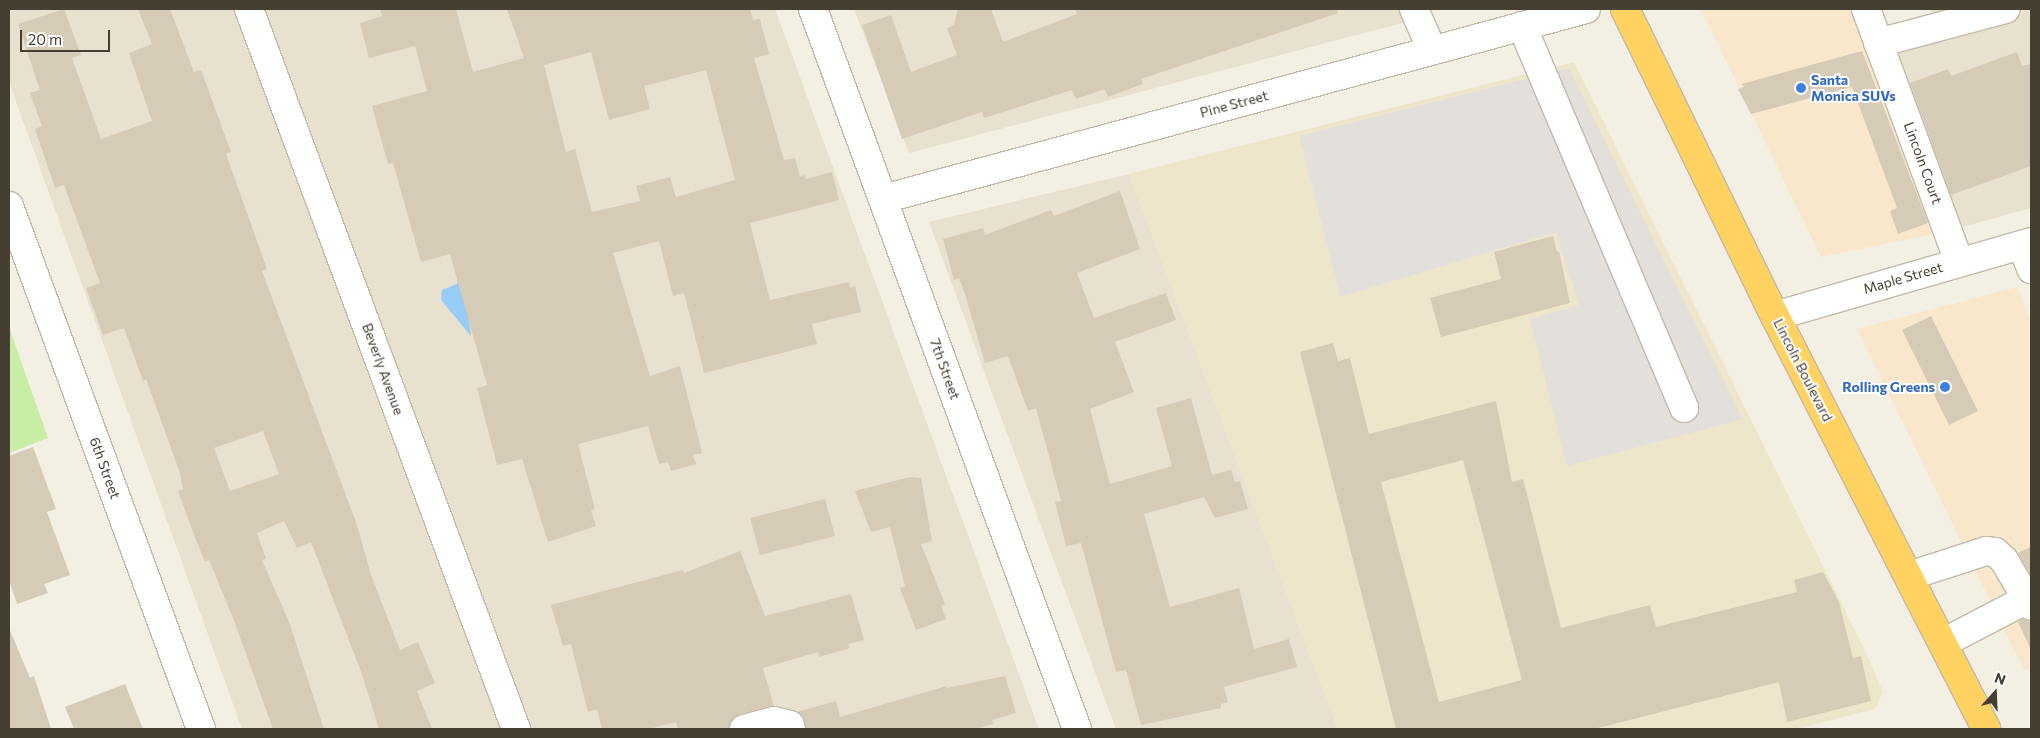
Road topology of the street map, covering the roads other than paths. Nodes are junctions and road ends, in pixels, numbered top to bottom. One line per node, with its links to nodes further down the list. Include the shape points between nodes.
1 (249, 9): 21 (street, Beverly Avenue)
2 (813, 9): 11 (street, 7th Street)
3 (1414, 9): 10 (street)
4 (1586, 9): 8 (street, Pine Street)
5 (1625, 9): 15 (highway, Lincoln Boulevard)
6 (1866, 9): 9 (street, Lincoln Court)
7 (2006, 9): 9 (street)
8 (1522, 26): 10 (street, Pine Street); 16 (street)
9 (1878, 43): 14 (street, Lincoln Court)
10 (1432, 50): 11 (street, Pine Street)
11 (883, 199): 24 (street, 7th Street)
12 (9, 206): 20 (street, 6th Street)
13 (2028, 252): 14 (street, Maple Street)
14 (1959, 262): 15 (street, Maple Street)
15 (1775, 316): 17 (highway, Lincoln Boulevard)
16 (1684, 408)
17 (1909, 576): 18 (street, via 1986,551 1995,552 2004,560); 19 (highway, Lincoln Boulevard)
18 (2029, 602): 19 (street)
19 (1943, 643): 25 (highway, Lincoln Boulevard)
20 (201, 729)
21 (516, 729)
22 (744, 729): 23 (street, via 774,721 790,725)
23 (791, 729)
24 (1077, 729)
25 (1986, 729)

